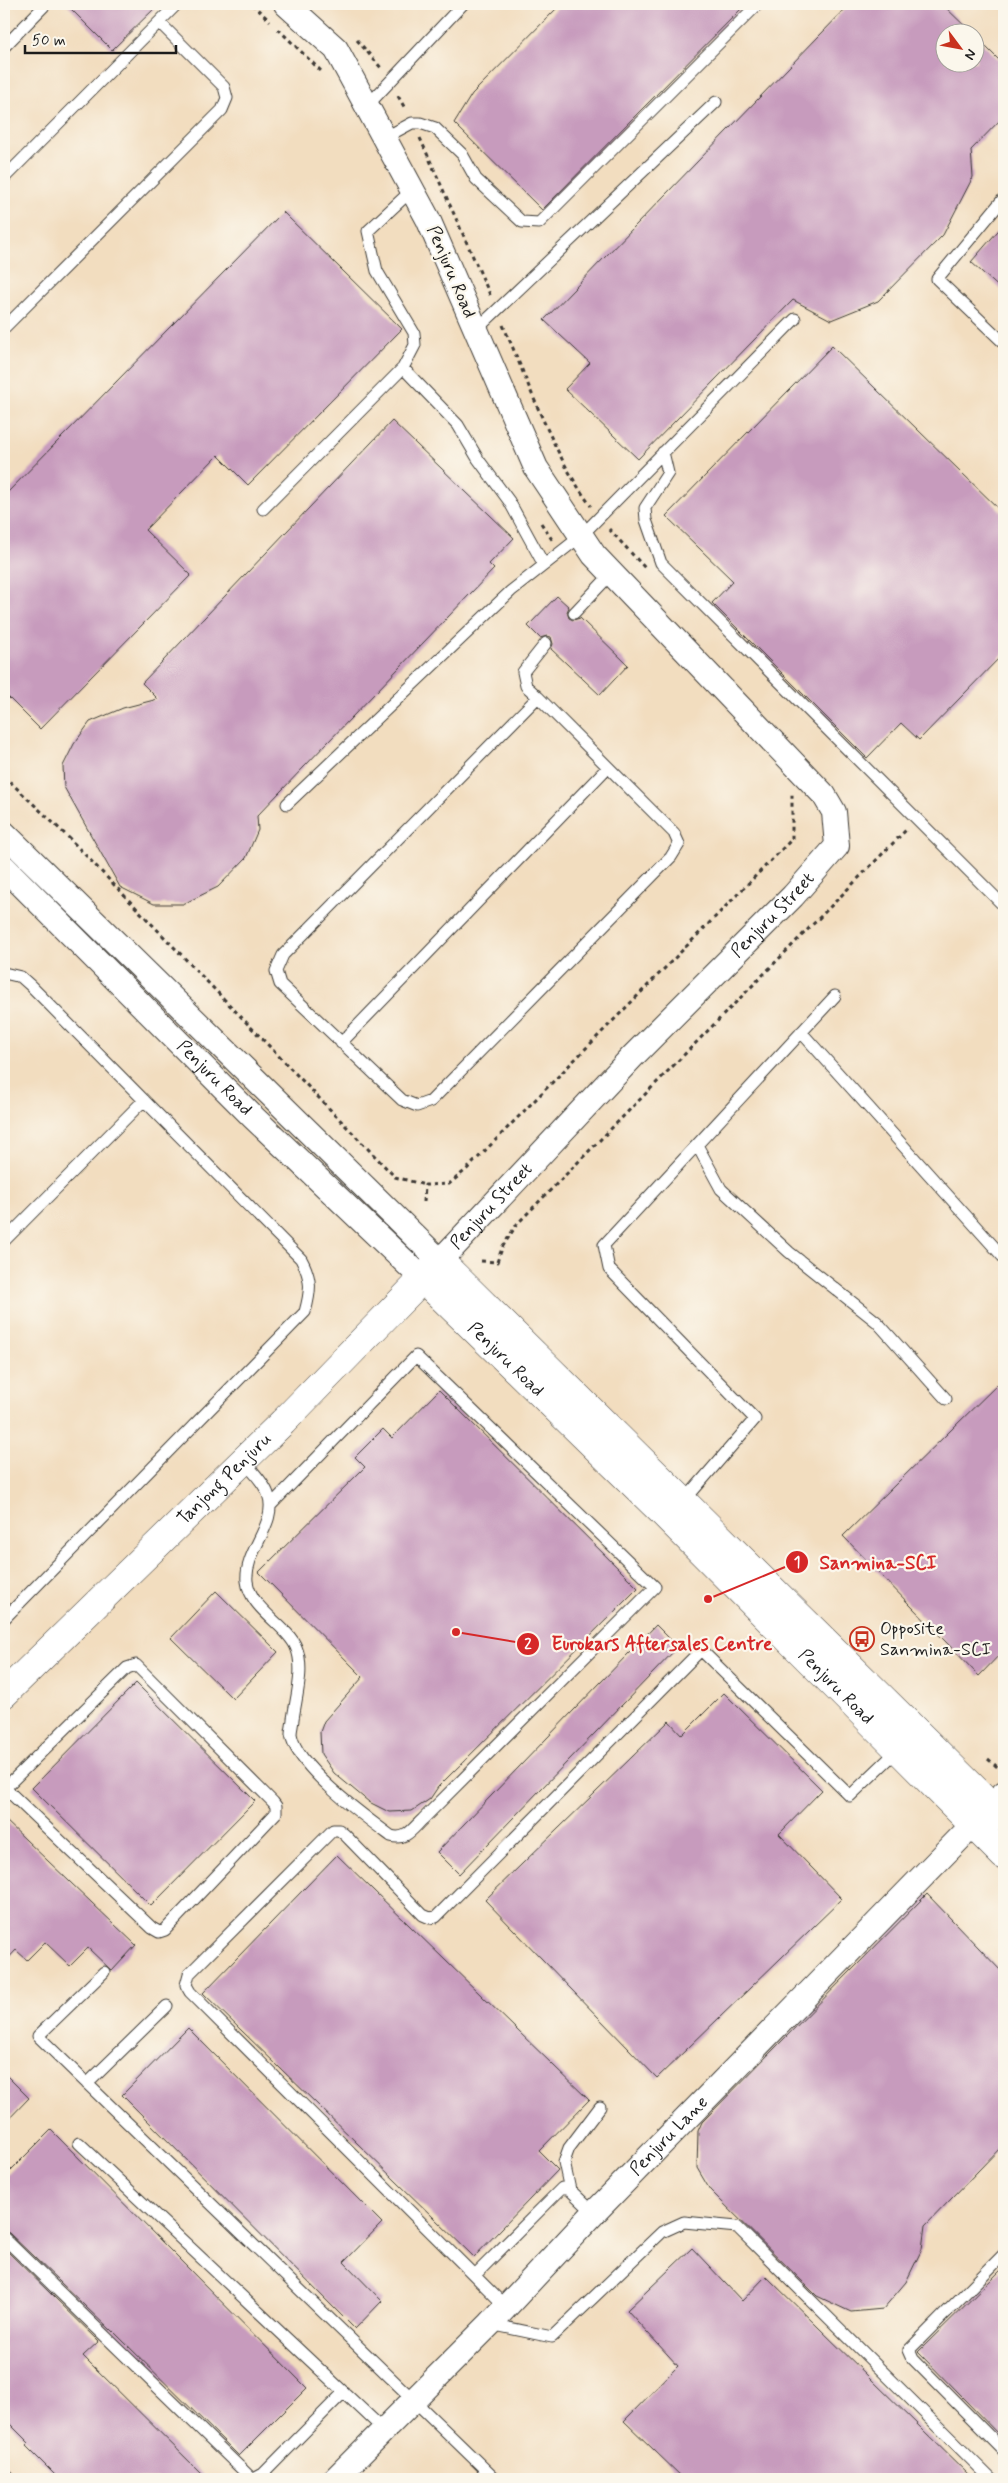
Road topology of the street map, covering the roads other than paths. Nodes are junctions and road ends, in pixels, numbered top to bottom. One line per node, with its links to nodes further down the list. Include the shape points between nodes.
1 (46, 4): 7 (lane)
2 (177, 4): 6 (lane)
3 (286, 4): 9 (street, Penjuru Road, via 336,49)
4 (463, 4): 9 (lane)
5 (758, 4): 10 (lane, via 539,223 522,222 476,179 462,154 435,128 412,123)
6 (160, 22): 11 (lane); 15 (lane, via 224,87 228,98 222,110)
7 (4, 46)
8 (716, 102): 16 (lane)
9 (367, 106): 10 (street, Penjuru Road)
10 (384, 138): 12 (street, Penjuru Road)
11 (4, 178)
12 (412, 190): 16 (street, Penjuru Road); 18 (lane, via 368,231 377,271 414,333 415,345)
13 (1004, 198): 17 (lane, via 937,279)
14 (795, 319): 19 (lane)
15 (4, 328)
16 (476, 330): 21 (street, Penjuru Road, via 536,468)
17 (1004, 343)
18 (403, 368): 20 (lane); 22 (lane, via 458,425 508,501)
19 (663, 452): 21 (lane, via 599,518); 31 (lane, via 668,473 645,508 661,563)
20 (263, 509)
21 (588, 545): 22 (lane); 23 (street, Penjuru Street)
22 (544, 565): 28 (lane, via 511,591)
23 (612, 572): 24 (lane); 40 (street, Penjuru Street, via 824,795 834,812 837,846 794,896 633,1056)
24 (574, 613)
25 (546, 643): 26 (lane, via 523,672 526,686)
26 (538, 697): 27 (lane); 35 (lane, via 284,955 276,971 280,984)
27 (608, 767): 35 (lane); 35 (lane, via 674,832 678,844 671,857 431,1101 417,1106 402,1100)
28 (287, 804)
29 (4, 834): 40 (street, Penjuru Road)
30 (4, 867): 40 (street, Penjuru Road, via 253,1117)
31 (1004, 906)
32 (4, 973): 36 (lane, via 21,977)
33 (835, 996): 34 (lane)
34 (801, 1032): 37 (lane); 39 (lane)
35 (341, 1042)
36 (144, 1100): 38 (lane); 45 (lane, via 301,1259 310,1274 310,1296 305,1312)
37 (697, 1144): 41 (lane, via 721,1189 789,1252 877,1322); 43 (lane, via 604,1245 609,1269 755,1418)
38 (4, 1241)
39 (1004, 1258)
40 (432, 1270): 42 (main road, Tanjong Penjuru); 43 (main road, Penjuru Road); 47 (main road, Penjuru Road, via 662,1512)
41 (946, 1399)
42 (243, 1460): 44 (lane, via 268,1493); 46 (main road, Tanjong Penjuru)
43 (684, 1501): 49 (main road, Penjuru Road)
44 (271, 1506): 44 (lane, via 250,1561 247,1579 258,1603 296,1646 300,1661 291,1734 307,1762 323,1781 341,1798 398,1838 404,1837 423,1819 654,1587 416,1356)
45 (4, 1618)
46 (4, 1694)
47 (897, 1751): 49 (main road, Penjuru Road); 60 (lane, via 850,1796 701,1650 436,1917 424,1915 345,1835 334,1830 189,1974 186,1985 190,1992)
48 (4, 1787): 48 (lane, via 158,1932 165,1930 276,1813 273,1802 136,1665 127,1668)
49 (994, 1810): 50 (main road, Penjuru Road); 57 (street, Penjuru Lane)
50 (1004, 1856)
51 (104, 1972): 53 (lane, via 38,2036)
52 (167, 2006): 53 (lane)
53 (87, 2084): 64 (lane)
54 (600, 2108): 56 (lane, via 570,2148 564,2162)
55 (79, 2142): 63 (lane)
56 (570, 2190): 57 (lane); 60 (lane, via 562,2188 558,2191)
57 (594, 2213): 61 (street, Penjuru Lane)
58 (4, 2238): 63 (lane, via 251,2478 263,2474)
59 (1004, 2254): 66 (lane, via 909,2350 913,2359)
60 (475, 2275): 61 (lane)
61 (505, 2306): 62 (street, Penjuru Lane)
62 (490, 2324): 64 (street, Penjuru Lane); 71 (lane, via 552,2337 662,2232 684,2222 737,2227)
63 (344, 2392): 65 (lane)
64 (413, 2400): 65 (street, Penjuru Lane); 70 (lane)
65 (384, 2430): 69 (street, Penjuru Lane)
66 (1004, 2451)
67 (4, 2473): 68 (lane)
68 (10, 2479)
69 (335, 2479)
70 (495, 2479)
71 (991, 2479)

